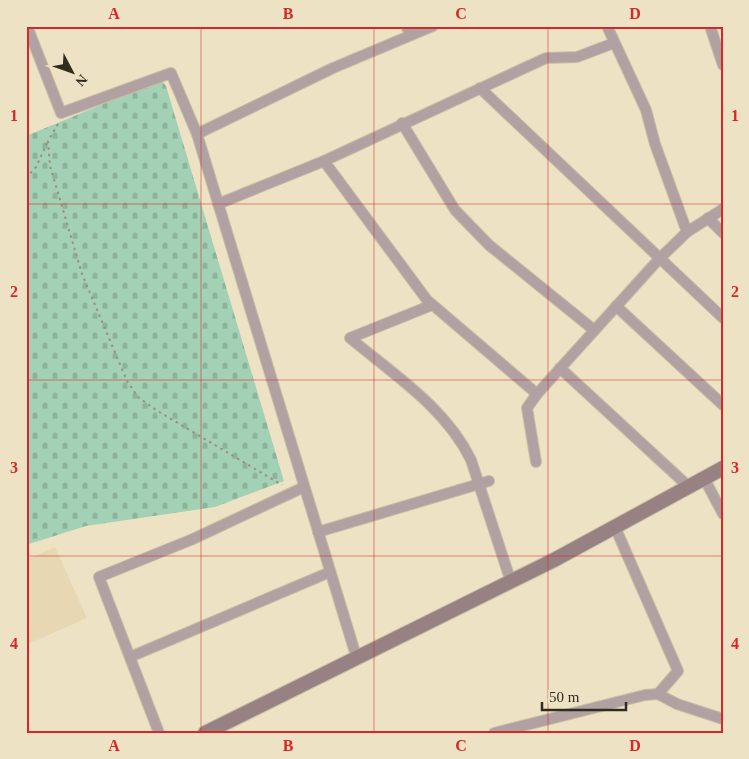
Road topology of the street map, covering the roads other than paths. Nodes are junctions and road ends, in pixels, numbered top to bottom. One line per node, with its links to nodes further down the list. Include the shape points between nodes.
1 (27, 26): 10 (street, via 61,113 171,73)
2 (433, 26): 5 (street)
3 (607, 26): 6 (street)
4 (710, 26): 7 (street)
5 (408, 31): 10 (street)
6 (614, 43): 8 (street, via 577,57 546,58); 15 (street, via 646,110)
7 (723, 65)
8 (480, 88): 9 (street); 17 (street)
9 (402, 123): 11 (street); 21 (street, via 455,210 489,245)
10 (197, 134): 12 (street)
11 (324, 161): 12 (street); 18 (street)
12 (218, 204): 30 (street)
13 (723, 209): 14 (street)
14 (708, 218): 15 (street); 16 (street)
15 (687, 232): 17 (street)
16 (723, 233)
17 (659, 259): 19 (street); 20 (street)
18 (432, 305): 23 (street); 29 (street, via 350,338 431,405 462,442)
19 (616, 306): 21 (street); 24 (street)
20 (723, 318)
21 (594, 330): 22 (street)
22 (560, 368): 23 (street); 31 (street)
23 (537, 394): 25 (street, via 527,408)
24 (723, 404)
25 (536, 462)
26 (723, 468): 27 (street)
27 (704, 478): 31 (street); 32 (street)
28 (490, 481): 29 (street)
29 (478, 485): 34 (street); 36 (street)
30 (304, 486): 34 (street); 37 (street, via 193,539 99,577)
31 (689, 487): 33 (street)
32 (723, 514)
33 (615, 527): 36 (street); 39 (street, via 678,671)
34 (318, 532): 35 (street)
35 (330, 572): 37 (street); 38 (street)
36 (511, 582): 38 (street)
37 (130, 657): 42 (street)
38 (357, 659): 41 (street)
39 (658, 694): 40 (street); 44 (street, via 645,694)
40 (723, 720)
41 (224, 729): 43 (street)
42 (159, 733)
43 (205, 733)
44 (494, 733)

